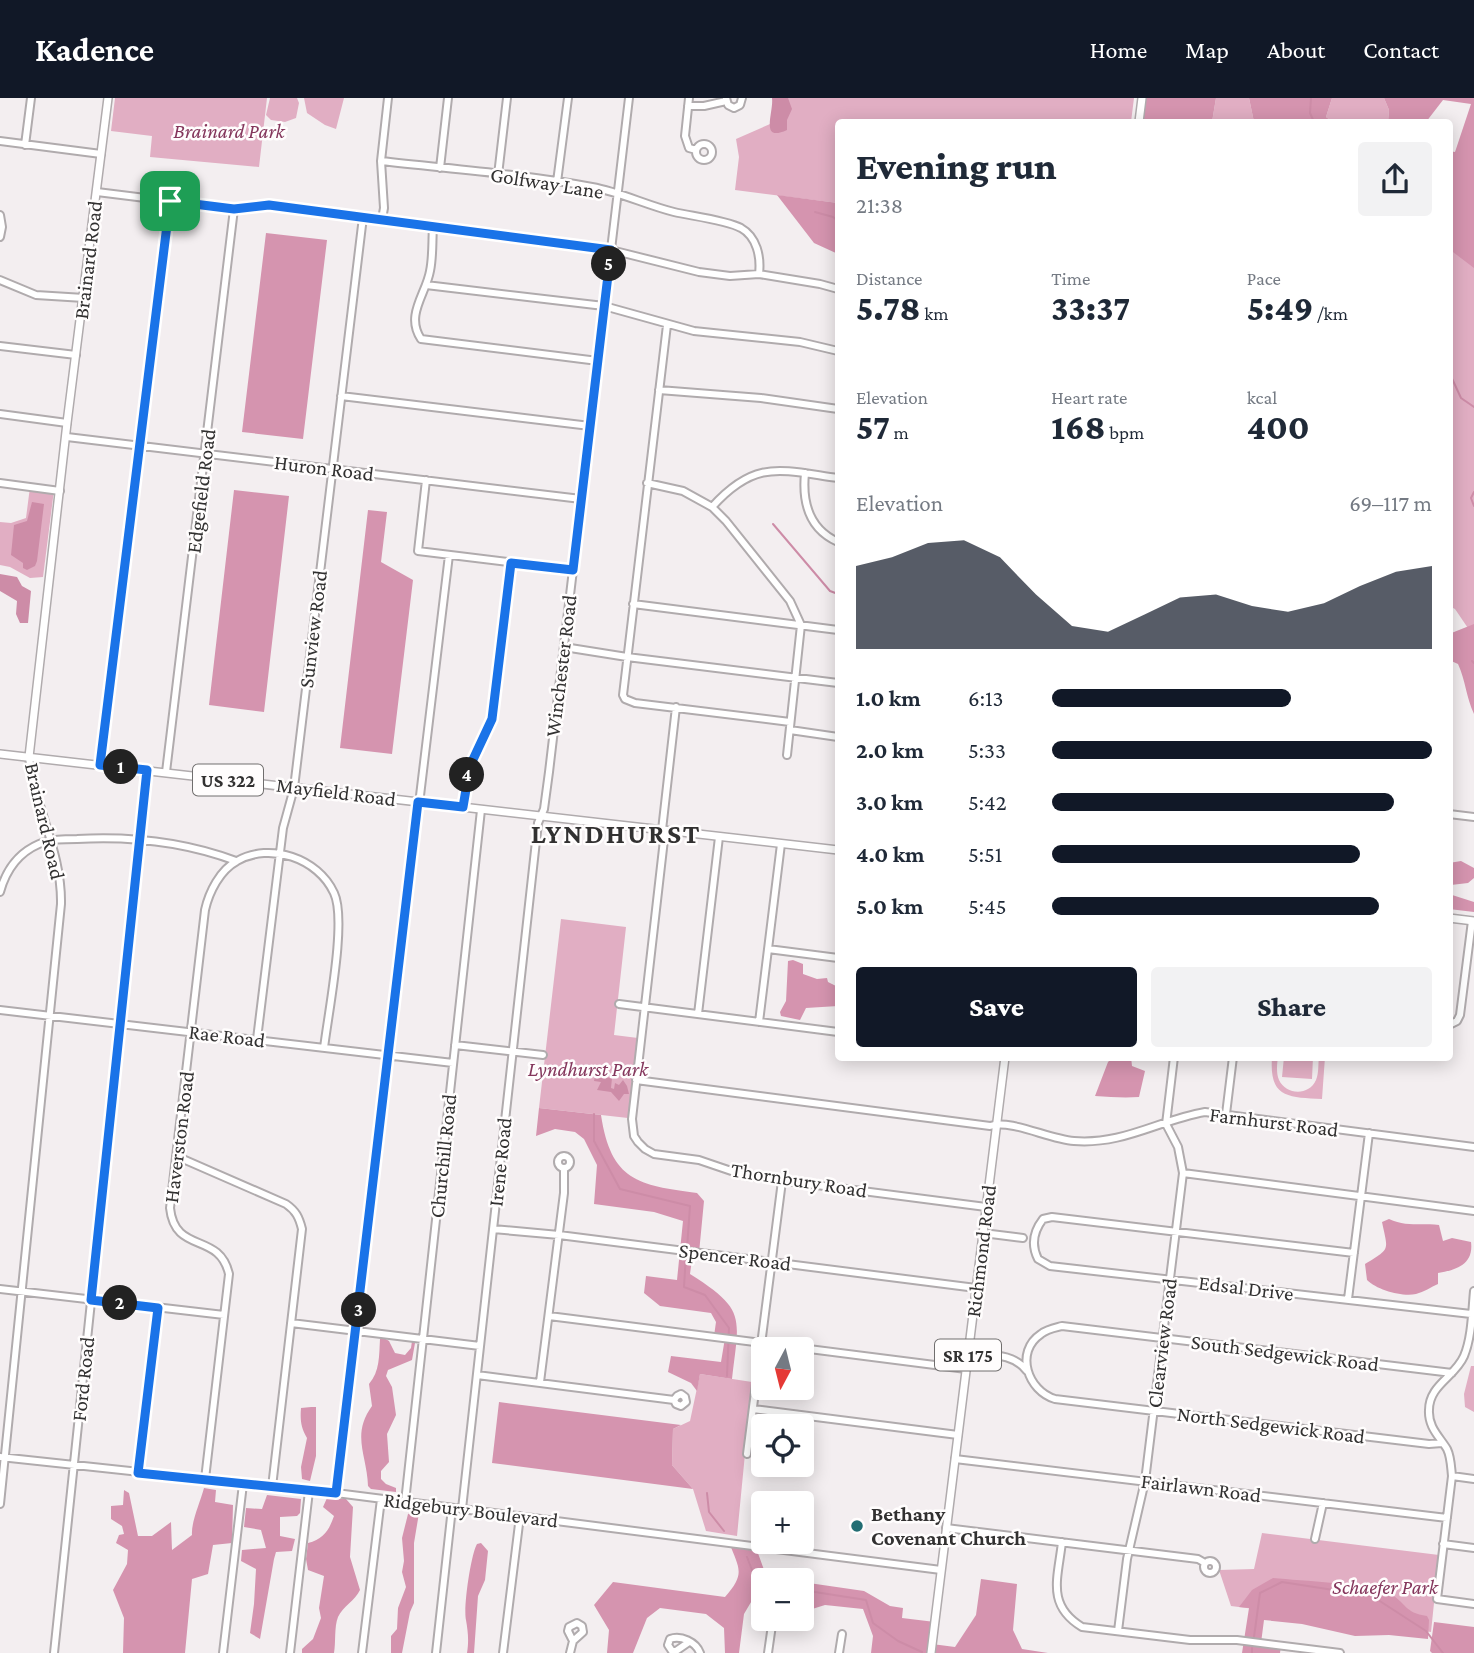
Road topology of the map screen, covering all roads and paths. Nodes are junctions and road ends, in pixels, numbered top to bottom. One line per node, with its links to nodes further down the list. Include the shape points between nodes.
1 (31, 98): 14 (street)
2 (108, 98): 16 (main road, Brainard Road)
3 (388, 98): 17 (street)
4 (448, 98): 18 (street)
5 (508, 98): 19 (street)
6 (568, 98): 20 (street)
7 (629, 98): 22 (street, Winchester Road)
8 (742, 98): 10 (street, via 736,107 730,107)
9 (1142, 98): 12 (main road)
10 (726, 99): 11 (street, via 704,106)
11 (689, 102): 15 (street, via 686,141)
12 (1139, 119)
13 (0, 141): 14 (street)
14 (25, 145): 16 (street)
15 (696, 150)
16 (102, 154): 21 (main road, Brainard Road)
17 (381, 161): 18 (street, Golfway Lane); 27 (street)
18 (440, 168): 19 (street, Golfway Lane)
19 (498, 175): 20 (street, Golfway Lane)
20 (557, 182): 22 (street, Golfway Lane)
21 (97, 192): 23 (street); 35 (main road, Brainard Road)
22 (617, 195): 30 (street, Winchester Road); 31 (street, Golfway Lane, via 742,228 758,250)
23 (170, 201): 24 (street); 49 (street)
24 (234, 209): 26 (street, via 269,205); 50 (street, Edgefield Road)
25 (0, 215): 29 (street)
26 (363, 217): 27 (street); 43 (street, Sunview Road)
27 (382, 219): 28 (street)
28 (433, 227): 30 (street); 33 (street)
29 (0, 237)
30 (611, 250): 31 (street, via 699,272); 36 (street, Winchester Road)
31 (759, 274): 34 (street)
32 (0, 280): 35 (street, via 36,295)
33 (426, 285): 36 (street); 41 (street, via 415,320 418,335 427,341)
34 (835, 288)
35 (84, 298): 40 (main road, Brainard Road)
36 (604, 306): 37 (street); 41 (street, Winchester Road)
37 (667, 325): 39 (street); 42 (street)
38 (0, 345): 40 (street)
39 (835, 350)
40 (76, 355): 46 (main road, Brainard Road)
41 (598, 361): 47 (street, Winchester Road)
42 (659, 390): 44 (street); 56 (street)
43 (341, 396): 47 (street); 51 (street, Sunview Road)
44 (835, 409)
45 (0, 414): 46 (street)
46 (68, 423): 48 (main road, Brainard Road)
47 (590, 426): 58 (street, Winchester Road)
48 (67, 437): 49 (street, Huron Road); 57 (main road, Brainard Road)
49 (139, 446): 50 (street, Huron Road); 78 (street)
50 (205, 455): 51 (street, Huron Road); 80 (street, Edgefield Road)
51 (332, 469): 54 (street, Huron Road); 81 (street, Sunview Road)
52 (805, 473): 53 (street); 59 (street, via 760,472 730,488); 60 (street, via 807,514 826,537)
53 (835, 478)
54 (426, 480): 58 (street, Huron Road); 61 (street, via 418,551)
55 (0, 483): 57 (street)
56 (648, 483): 59 (street, via 683,491); 64 (street)
57 (60, 491): 77 (main road, Brainard Road)
58 (580, 499): 63 (street, Winchester Road)
59 (712, 507): 65 (street, via 790,601)
60 (835, 541)
61 (449, 555): 62 (street); 82 (street)
62 (511, 563): 63 (street); 83 (street, via 492,719 470,766)
63 (573, 570): 67 (street, Winchester Road)
64 (633, 604): 65 (street); 68 (street)
65 (800, 625): 66 (street); 69 (street)
66 (835, 630)
67 (564, 646): 68 (street); 86 (street, Winchester Road)
68 (627, 657): 69 (street); 71 (street, via 625,699)
69 (796, 677): 70 (street); 72 (street)
70 (835, 683)
71 (676, 707): 72 (street); 88 (street, Thornbury Road)
72 (790, 722): 73 (street)
73 (789, 730): 74 (street); 76 (street)
74 (835, 737)
75 (0, 754): 77 (main road, Mayfield Road / US 322)
76 (787, 755)
77 (29, 757): 78 (main road, Mayfield Road / US 322); 91 (street, Brainard Road, via 36,797)
78 (100, 765): 79 (main road, Mayfield Road / US 322)
79 (147, 770): 80 (main road, Mayfield Road / US 322); 90 (street, Ford Road)
80 (166, 772): 81 (main road, Mayfield Road / US 322)
81 (294, 788): 82 (main road, Mayfield Road / US 322); 94 (street, Sunview Road)
82 (418, 802): 83 (main road, Mayfield Road / US 322); 115 (street)
83 (463, 807): 84 (main road, Mayfield Road / US 322)
84 (481, 810): 86 (main road, Mayfield Road / US 322); 112 (street, Churchill Road)
85 (1453, 814): 87 (street)
86 (541, 817): 88 (main road, Mayfield Road / US 322); 114 (street, Irene Road)
87 (1474, 817)
88 (663, 830): 89 (main road, Mayfield Road / US 322); 102 (street, Thornbury Road)
89 (719, 837): 92 (main road, Mayfield Road / US 322); 104 (street)
90 (139, 839): 91 (street); 95 (street, via 191,847); 107 (street, Ford Road)
91 (52, 840): 96 (street, via 19,857 9,867); 105 (street, Brainard Road, via 61,894)
92 (781, 844): 93 (main road, Mayfield Road / US 322); 99 (street)
93 (835, 850)
94 (280, 854): 95 (street); 111 (street, Sunview Road); 113 (street, via 303,861 325,878 339,911)
95 (236, 861): 109 (street, Haverston Road, via 208,897)
96 (0, 891)
97 (1453, 918): 98 (main road)
98 (1473, 921): 108 (street, via 1460,1015)
99 (768, 950): 100 (street); 106 (street)
100 (835, 958)
101 (619, 1004): 102 (street)
102 (646, 1008): 104 (street); 121 (street, Thornbury Road)
103 (0, 1010): 105 (street, Rae Road)
104 (698, 1014): 106 (street)
105 (50, 1016): 107 (street, Rae Road); 146 (street, Brainard Road)
106 (759, 1022): 110 (street)
107 (120, 1023): 109 (street, Rae Road); 149 (street, Ford Road)
108 (1453, 1024)
109 (191, 1031): 111 (street, Rae Road); 127 (street, Haverston Road)
110 (835, 1032)
111 (257, 1039): 113 (street, Rae Road)
112 (455, 1045): 114 (street); 120 (street, Churchill Road)
113 (324, 1048): 115 (street, Rae Road)
114 (513, 1051): 116 (street); 134 (street, Irene Road)
115 (389, 1055): 120 (street, Rae Road); 155 (street)
116 (543, 1055)
117 (1005, 1061): 123 (main road, Richmond Road / SR 175)
118 (1174, 1061): 124 (street)
119 (1233, 1061): 122 (street)
120 (453, 1063): 158 (street, Churchill Road)
121 (636, 1080): 123 (street, Farnhurst Road); 130 (street, Thornbury Road, via 632,1128 645,1149)
122 (1226, 1114): 124 (street, Farnhurst Road, via 1205,1112); 125 (street, Farnhurst Road)
123 (997, 1124): 124 (street, Farnhurst Road, via 1097,1142); 132 (main road, Richmond Road / SR 175)
124 (1166, 1124): 129 (street, Clearview Road, via 1178,1147)
125 (1369, 1133): 126 (street, Farnhurst Road); 131 (street)
126 (1474, 1147)
127 (176, 1156): 152 (street, Haverston Road, via 171,1220 182,1235 212,1248 227,1263); 154 (street, via 295,1210 302,1229)
128 (564, 1169): 138 (street)
129 (1183, 1173): 131 (street); 136 (street, Clearview Road)
130 (782, 1181): 132 (street, Thornbury Road); 142 (street)
131 (1360, 1196): 133 (street); 141 (street)
132 (986, 1207): 137 (main road, Richmond Road / SR 175)
133 (1474, 1211)
134 (493, 1229): 138 (street, Spencer Road); 160 (street, Irene Road)
135 (1036, 1231): 136 (street, via 1043,1219 1052,1217); 139 (street); 140 (street)
136 (1175, 1231): 141 (street); 143 (street, Clearview Road)
137 (983, 1233): 139 (street); 144 (main road, Richmond Road / SR 175)
138 (559, 1235): 142 (street, Spencer Road); 153 (street)
139 (1023, 1238): 140 (street, Edsal Drive)
140 (1034, 1247): 143 (street, Edsal Drive, via 1038,1259 1050,1266)
141 (1353, 1253): 148 (street)
142 (772, 1262): 144 (street, Spencer Road); 156 (street)
143 (1170, 1279): 148 (street, Edsal Drive); 157 (street, Clearview Road)
144 (976, 1288): 163 (main road, Richmond Road / SR 175)
145 (0, 1289): 146 (street)
146 (21, 1291): 149 (street); 177 (street, Brainard Road)
147 (1474, 1291): 151 (street)
148 (1348, 1299): 151 (street, Edsal Drive)
149 (91, 1300): 150 (street); 179 (street, Ford Road)
150 (158, 1308): 152 (street); 180 (street)
151 (1471, 1314): 167 (street, via 1464,1356)
152 (224, 1315): 182 (street, Haverston Road)
153 (549, 1316): 159 (street); 169 (street)
154 (291, 1323): 155 (street); 186 (street)
155 (356, 1331): 158 (street); 188 (street)
156 (762, 1337)
157 (1162, 1338): 161 (street, South Sedgewick Road, via 1062,1326 1039,1335); 167 (street, South Sedgewick Road); 173 (street, Clearview Road)
158 (423, 1339): 160 (street); 190 (street, Churchill Road)
159 (751, 1341)
160 (480, 1346): 168 (street, Irene Road)
161 (1031, 1347): 164 (street, South Sedgewick Road); 166 (street)
162 (814, 1349): 165 (street)
163 (968, 1352): 164 (street); 165 (main road, Richmond Road / SR 175)
164 (1010, 1357): 166 (street, North Sedgewick Road)
165 (966, 1369): 174 (main road, Richmond Road / SR 175)
166 (1028, 1373): 173 (street, North Sedgewick Road, via 1033,1386 1055,1399)
167 (1452, 1373): 175 (street, via 1431,1396 1429,1407 1429,1419)
168 (477, 1375): 169 (street); 194 (street, Irene Road)
169 (540, 1382): 170 (street)
170 (674, 1400)
171 (754, 1400): 172 (street)
172 (753, 1409): 174 (street); 176 (street)
173 (1153, 1411): 175 (street, North Sedgewick Road); 184 (street, Clearview Road)
174 (958, 1435): 178 (main road, Richmond Road / SR 175)
175 (1442, 1443): 181 (street)
176 (747, 1454)
177 (3, 1458): 179 (street, Ridgebury Boulevard); 192 (street, Brainard Road)
178 (955, 1459): 184 (street, Fairlawn Road); 197 (main road, Richmond Road / SR 175)
179 (74, 1467): 180 (street, Ridgebury Boulevard); 212 (street, Ford Road)
180 (138, 1473): 182 (street, Ridgebury Boulevard)
181 (1452, 1476): 183 (street); 196 (street)
182 (205, 1479): 185 (street, Ridgebury Boulevard)
183 (1474, 1479)
184 (1144, 1481): 191 (street, Fairlawn Road); 202 (street, Clearview Road)
185 (243, 1484): 186 (street, Ridgebury Boulevard); 213 (street)
186 (272, 1487): 187 (street, Ridgebury Boulevard)
187 (309, 1491): 188 (street, Ridgebury Boulevard); 214 (street)
188 (336, 1493): 189 (street, Ridgebury Boulevard)
189 (381, 1499): 190 (street, Ridgebury Boulevard); 215 (street)
190 (405, 1502): 193 (street, Ridgebury Boulevard)
191 (1323, 1503): 196 (street, Fairlawn Road); 198 (street)
192 (0, 1504)
193 (452, 1508): 194 (street, Ridgebury Boulevard); 216 (street)
194 (462, 1509): 195 (street, Ridgebury Boulevard)
195 (520, 1516): 204 (street, Ridgebury Boulevard); 217 (street)
196 (1447, 1517): 200 (street)
197 (946, 1528): 199 (street); 204 (main road, Richmond Road / SR 175)
198 (1315, 1539)
199 (1062, 1542): 202 (street); 207 (street, via 1056,1595 1063,1612 1082,1627)
200 (1443, 1544): 201 (street); 205 (street, via 1437,1599)
201 (1474, 1548)
202 (1130, 1550): 203 (street); 207 (street, Clearview Road)
203 (1205, 1563)
204 (941, 1570): 222 (main road, Richmond Road / SR 175)
205 (1474, 1604)
206 (771, 1631): 220 (street)
207 (1118, 1631): 211 (street, via 1190,1640 1237,1640)
208 (842, 1634): 221 (street)
209 (573, 1641): 218 (street)
210 (689, 1642): 219 (street)
211 (1302, 1651): 223 (street)
212 (54, 1653)
213 (223, 1653)
214 (290, 1653)
215 (362, 1653)
216 (436, 1653)
217 (503, 1653)
218 (570, 1653)
219 (700, 1653)
220 (768, 1653)
221 (839, 1653)
222 (931, 1653)
223 (1340, 1653)

